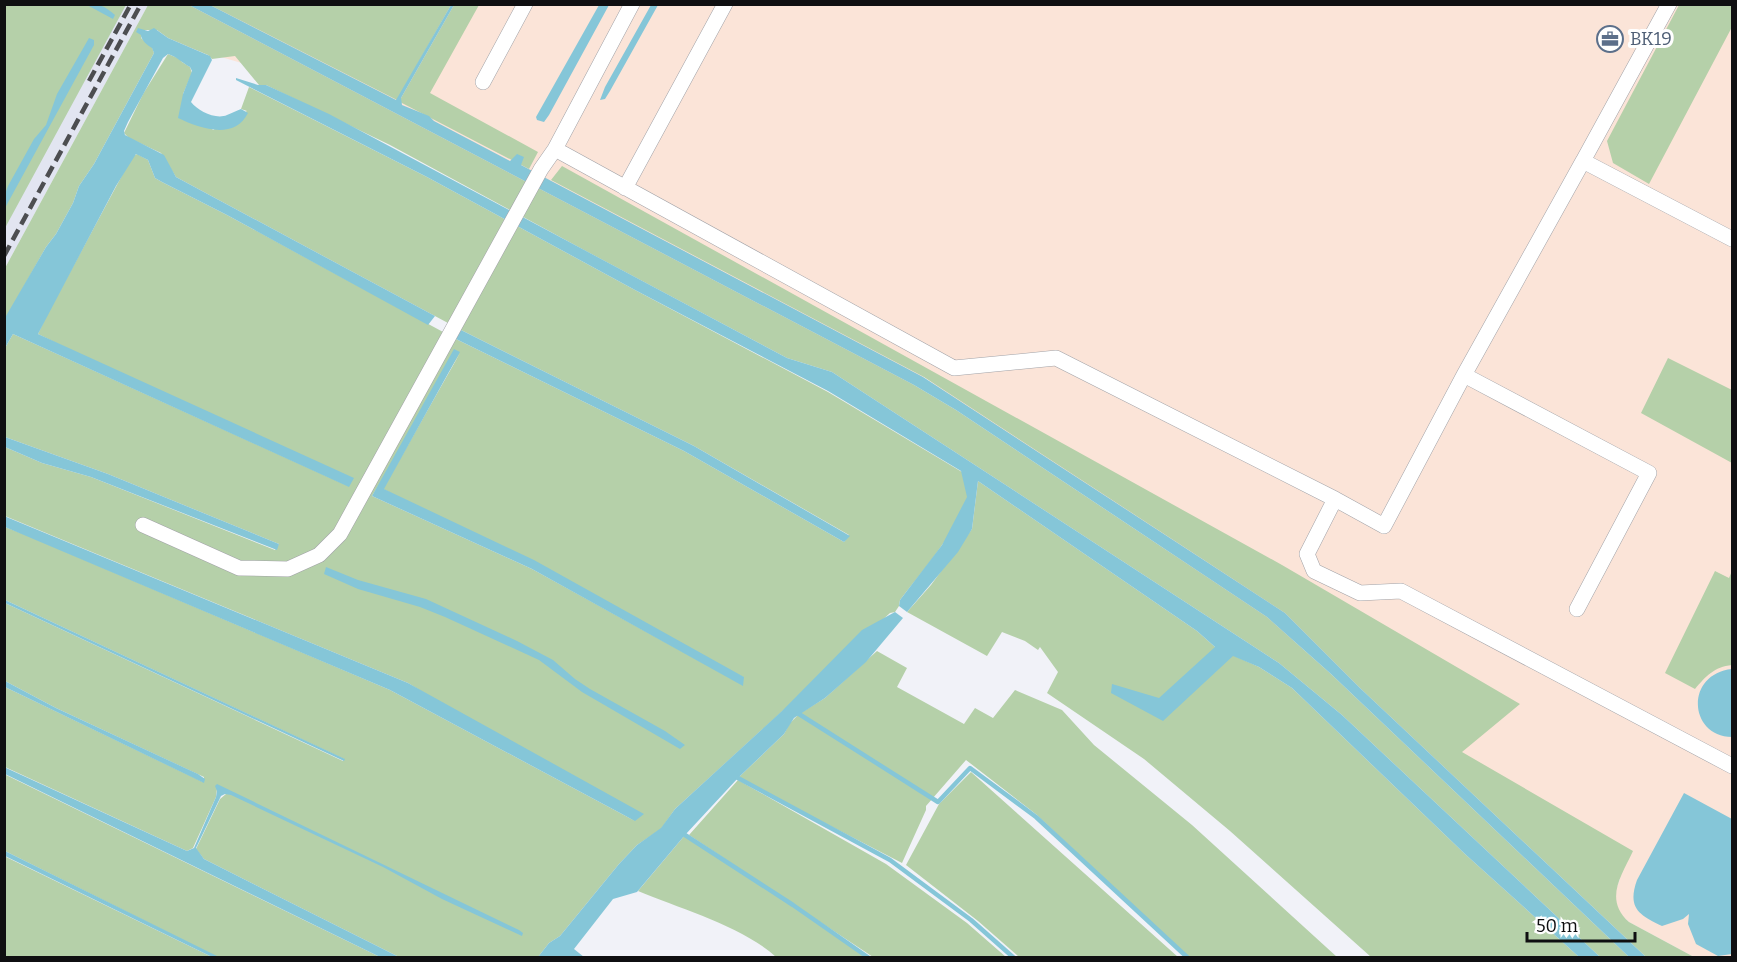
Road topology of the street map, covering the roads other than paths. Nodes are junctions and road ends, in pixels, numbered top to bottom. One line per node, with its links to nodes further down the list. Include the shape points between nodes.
1 (525, 4): 5 (lane)
2 (632, 4): 6 (lane)
3 (725, 4): 8 (lane)
4 (1669, 4): 7 (lane)
5 (483, 82)
6 (555, 149): 8 (lane); 12 (lane, via 340,534 319,555 288,569 239,568)
7 (1583, 161): 9 (lane); 10 (lane)
8 (625, 188): 11 (lane, via 954,368 1056,358)
9 (1732, 239)
10 (1464, 375): 11 (lane, via 1384,526); 13 (lane, via 1649,473)
11 (1335, 499): 14 (lane, via 1307,554 1314,571 1360,593 1401,591)
12 (143, 525)
13 (1577, 609)
14 (1732, 766)

